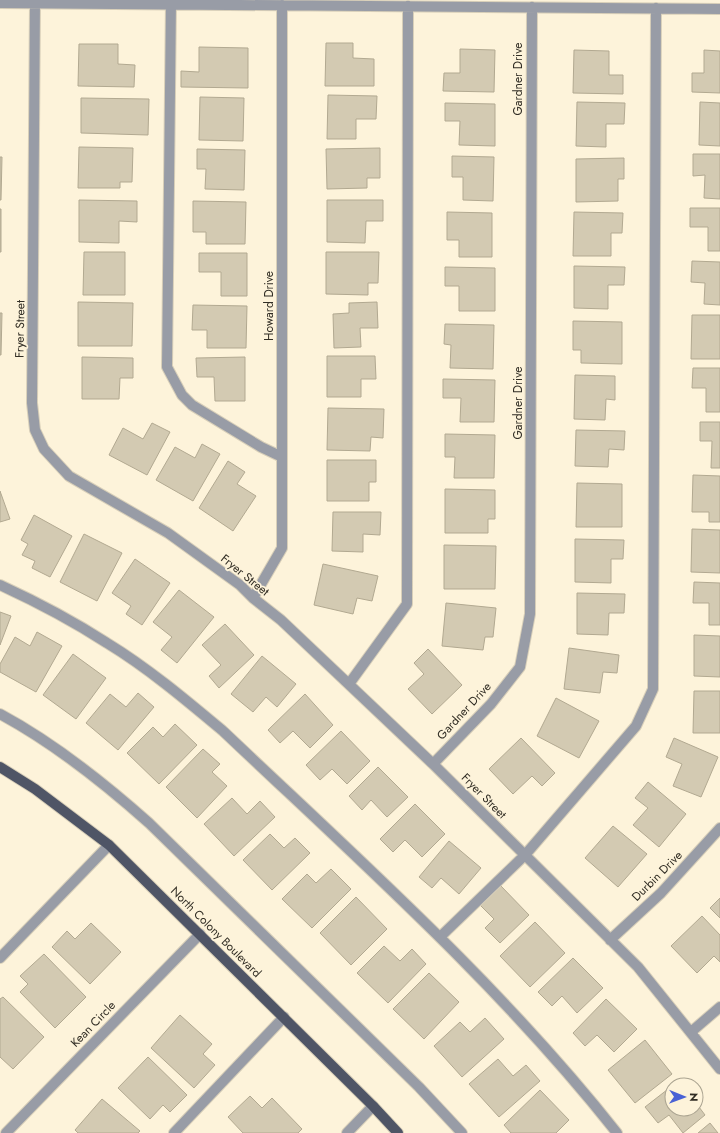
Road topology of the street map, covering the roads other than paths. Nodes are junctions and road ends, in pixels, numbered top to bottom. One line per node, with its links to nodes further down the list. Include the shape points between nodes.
1 (36, 2): 2 (street); 3 (street); 11 (street, Fryer Street, via 32,403 35,430 44,449 69,476 168,533 240,585)
2 (171, 2): 4 (street); 9 (street, via 167,367 182,395 192,405)
3 (0, 3)
4 (282, 5): 5 (street); 9 (street, Howard Drive)
5 (408, 6): 6 (street); 12 (street, via 408,604)
6 (532, 7): 7 (street); 14 (street, Gardner Drive, via 530,614 520,667 491,704)
7 (656, 8): 8 (street); 18 (street, via 653,689 636,726)
8 (720, 9)
9 (282, 457): 11 (street, Howard Drive, via 282,548)
10 (0, 584): 20 (street, via 108,643 187,700)
11 (253, 598): 12 (street, Fryer Street, via 281,620)
12 (349, 684): 14 (street, Fryer Street)
13 (0, 714): 32 (street, via 64,754 149,823 419,1087)
14 (433, 764): 18 (street, Fryer Street)
15 (0, 767): 17 (main road, North Colony Boulevard, via 35,789)
16 (720, 828): 21 (street, Durbin Drive, via 661,893)
17 (109, 845): 19 (main road, North Colony Boulevard); 22 (street)
18 (525, 855): 20 (street); 21 (street, Fryer Street)
19 (200, 934): 24 (main road, North Colony Boulevard); 28 (street, Kean Circle)
20 (440, 937): 33 (street, via 548,1050)
21 (610, 940): 25 (street, Fryer Street, via 638,967)
22 (0, 958)
23 (720, 1007): 25 (street)
24 (284, 1017): 27 (main road, North Colony Boulevard); 29 (street)
25 (692, 1032): 26 (street, Fryer Street)
26 (720, 1069)
27 (373, 1106): 30 (street); 31 (main road, North Colony Boulevard)
28 (6, 1133)
29 (174, 1133)
30 (347, 1133)
31 (398, 1133)
32 (462, 1133)
33 (617, 1133)

